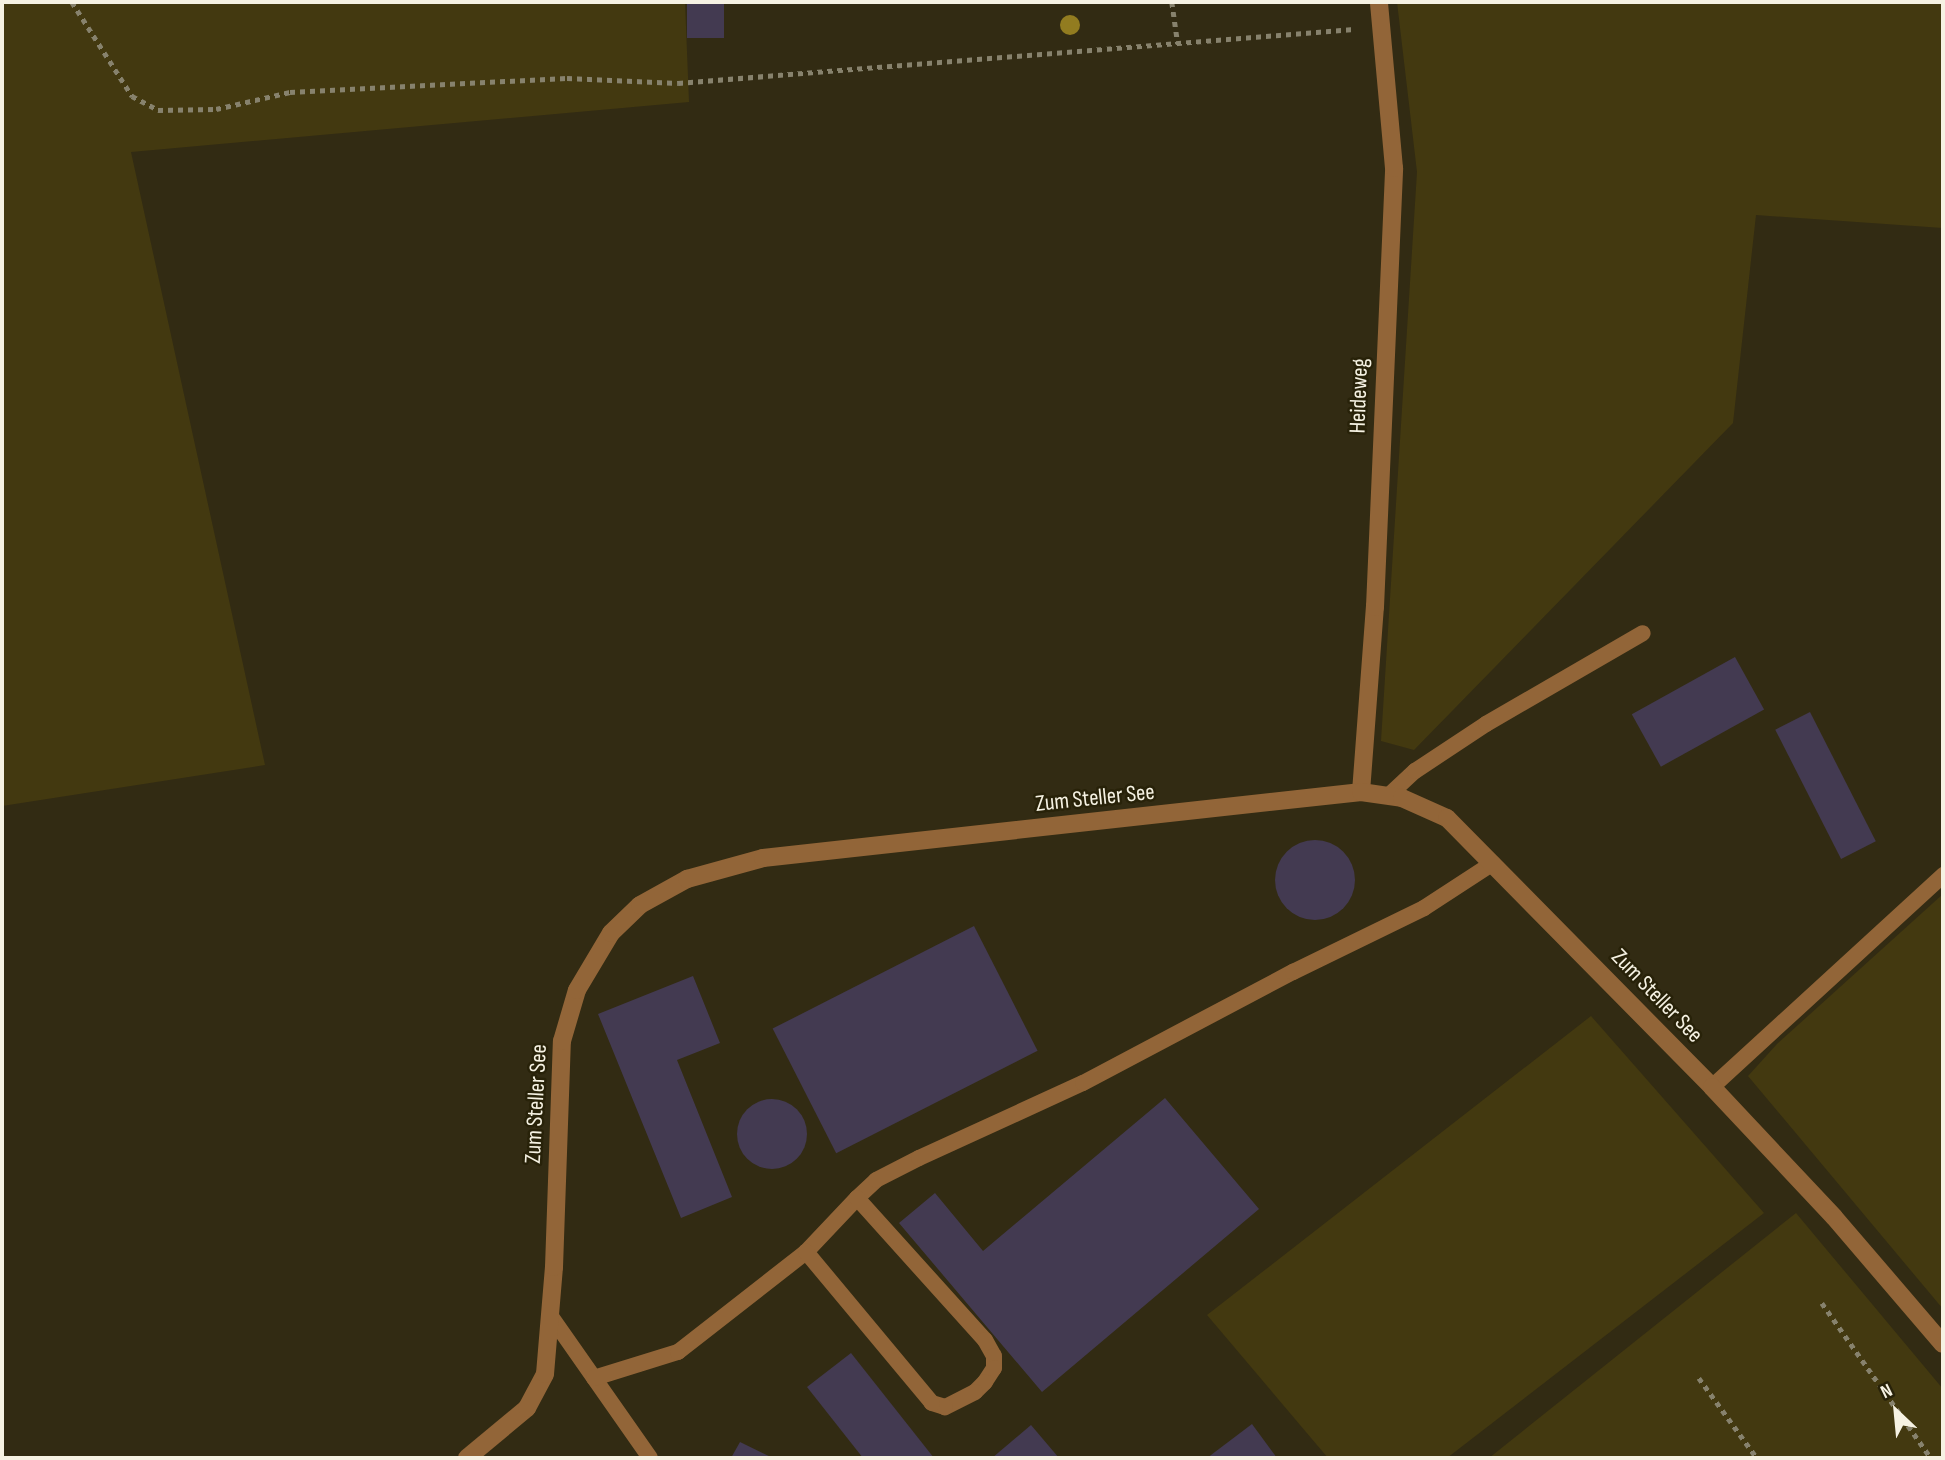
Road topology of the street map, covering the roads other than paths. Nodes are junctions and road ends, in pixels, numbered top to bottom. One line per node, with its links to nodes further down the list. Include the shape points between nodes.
1 (1379, 2): 3 (street, Heideweg, via 1394,168 1375,607)
2 (1643, 633): 4 (lane, via 1486,724 1415,771)
3 (1361, 792): 4 (street, Zum Steller See); 10 (street, Zum Steller See, via 763,858 687,879 640,905 611,933 577,990 562,1041)
4 (1388, 796): 5 (street, Zum Steller See, via 1447,818)
5 (1493, 863): 7 (street, Zum Steller See); 8 (lane, via 1424,908 1083,1083 919,1158 877,1180)
6 (1943, 875): 7 (lane)
7 (1712, 1087): 11 (street, Zum Steller See, via 1834,1216)
8 (857, 1198): 9 (lane); 9 (lane, via 985,1340 994,1367 980,1387 945,1407 932,1404)
9 (806, 1252): 12 (lane, via 678,1352)
10 (550, 1315): 12 (lane); 13 (street, Zum Steller See, via 545,1374 527,1408)
11 (1943, 1344)
12 (594, 1378): 14 (lane)
13 (467, 1458)
14 (650, 1458)

